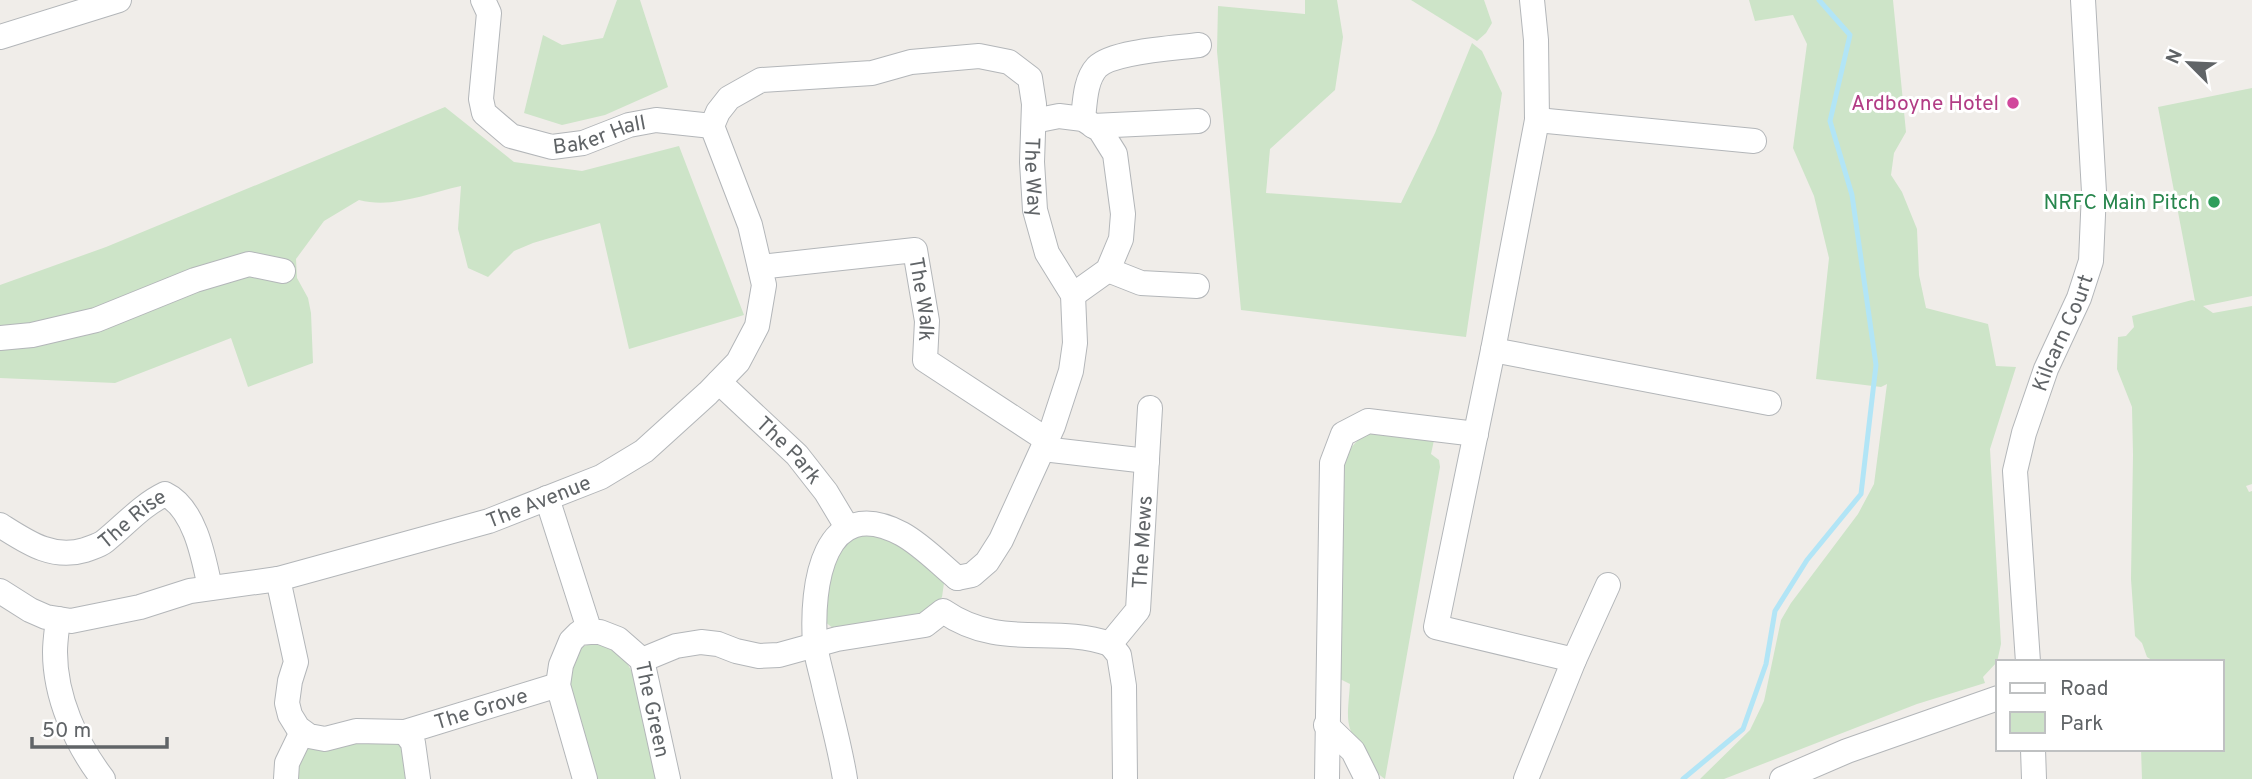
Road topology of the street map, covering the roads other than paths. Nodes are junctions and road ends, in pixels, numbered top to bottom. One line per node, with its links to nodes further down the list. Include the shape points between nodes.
1 (119, 0): 5 (street)
2 (484, 0): 11 (street, Baker Hall, via 489,13 481,99 484,113 511,136 552,147 583,144 629,125 656,120)
3 (1532, 0): 7 (street)
4 (2084, 0): 41 (street, Kilcarn Court, via 2094,192 2091,261 2046,369 2015,471)
5 (0, 37)
6 (1199, 45): 10 (street, via 1122,55 1098,66 1087,86)
7 (1537, 120): 12 (street); 19 (street)
8 (1034, 121): 10 (street, via 1059,116); 11 (street, The Way, via 1030,78 1009,62 979,55 911,62 872,74 761,80 729,98); 17 (street, The Way, via 1035,209 1047,253)
9 (1198, 121): 10 (street)
10 (1088, 122): 14 (street, via 1100,130 1115,154 1123,214 1121,239)
11 (712, 126): 13 (street, The Avenue, via 750,225)
12 (1754, 141)
13 (760, 267): 20 (street, The Avenue, via 764,285 757,326 738,362); 24 (street, The Walk, via 915,250 928,321 925,360)
14 (1108, 270): 16 (street, via 1141,283); 17 (street)
15 (283, 271): 18 (street, via 249,264 195,280 96,320)
16 (1197, 286)
17 (1073, 295): 24 (street, The Way, via 1071,371)
18 (0, 338)
19 (1493, 350): 21 (street); 23 (street)
20 (719, 382): 26 (street, The Avenue, via 644,451 601,477); 28 (street, The Park, via 797,455)
21 (1769, 403)
22 (1150, 408): 25 (street, The Mews)
23 (1476, 434): 40 (street, via 1436,627); 44 (street, via 1368,421 1343,434 1332,463)
24 (1045, 444): 25 (street); 29 (street, The Way, via 987,562 972,575)
25 (1147, 461): 38 (street, The Mews, via 1138,610)
26 (547, 498): 30 (street, The Avenue, via 489,521); 36 (street)
27 (0, 525): 32 (street, The Rise, via 51,553 80,551 102,544 150,501 165,494 173,498 200,542)
28 (847, 527): 29 (street, via 881,525 904,535); 37 (street, via 831,543 819,572)
29 (957, 578): 34 (street)
30 (278, 579): 32 (street, The Avenue); 45 (street, via 296,662 287,703)
31 (1608, 585): 40 (street)
32 (210, 588): 35 (street, The Avenue, via 140,607 71,621)
33 (0, 591): 35 (street, via 30,610)
34 (943, 611): 37 (street, via 925,625); 38 (street, via 980,630)
35 (58, 619): 48 (street, via 55,652 60,688 72,727)
36 (590, 632): 39 (street, The Green, via 618,639); 42 (street, via 571,641)
37 (815, 644): 39 (street, via 759,656 701,642); 53 (street)
38 (1110, 644): 54 (street, via 1119,655 1124,686)
39 (642, 660): 52 (street, The Green)
40 (1574, 660): 57 (street)
41 (2028, 660)
42 (558, 685): 46 (street, The Grove); 51 (street)
43 (1996, 699): 58 (street)
44 (1326, 725): 55 (street); 56 (street, via 1353,751)
45 (302, 732): 46 (street, The Grove, via 325,739 356,731); 49 (street, via 287,763)
46 (405, 732): 50 (street, The Grove, via 413,743)
47 (2033, 751): 59 (street)
48 (103, 779)
49 (286, 779)
50 (418, 779)
51 (585, 779)
52 (668, 779)
53 (845, 779)
54 (1125, 779)
55 (1326, 779)
56 (1367, 779)
57 (1526, 779)
58 (1782, 779)
59 (2034, 779)

